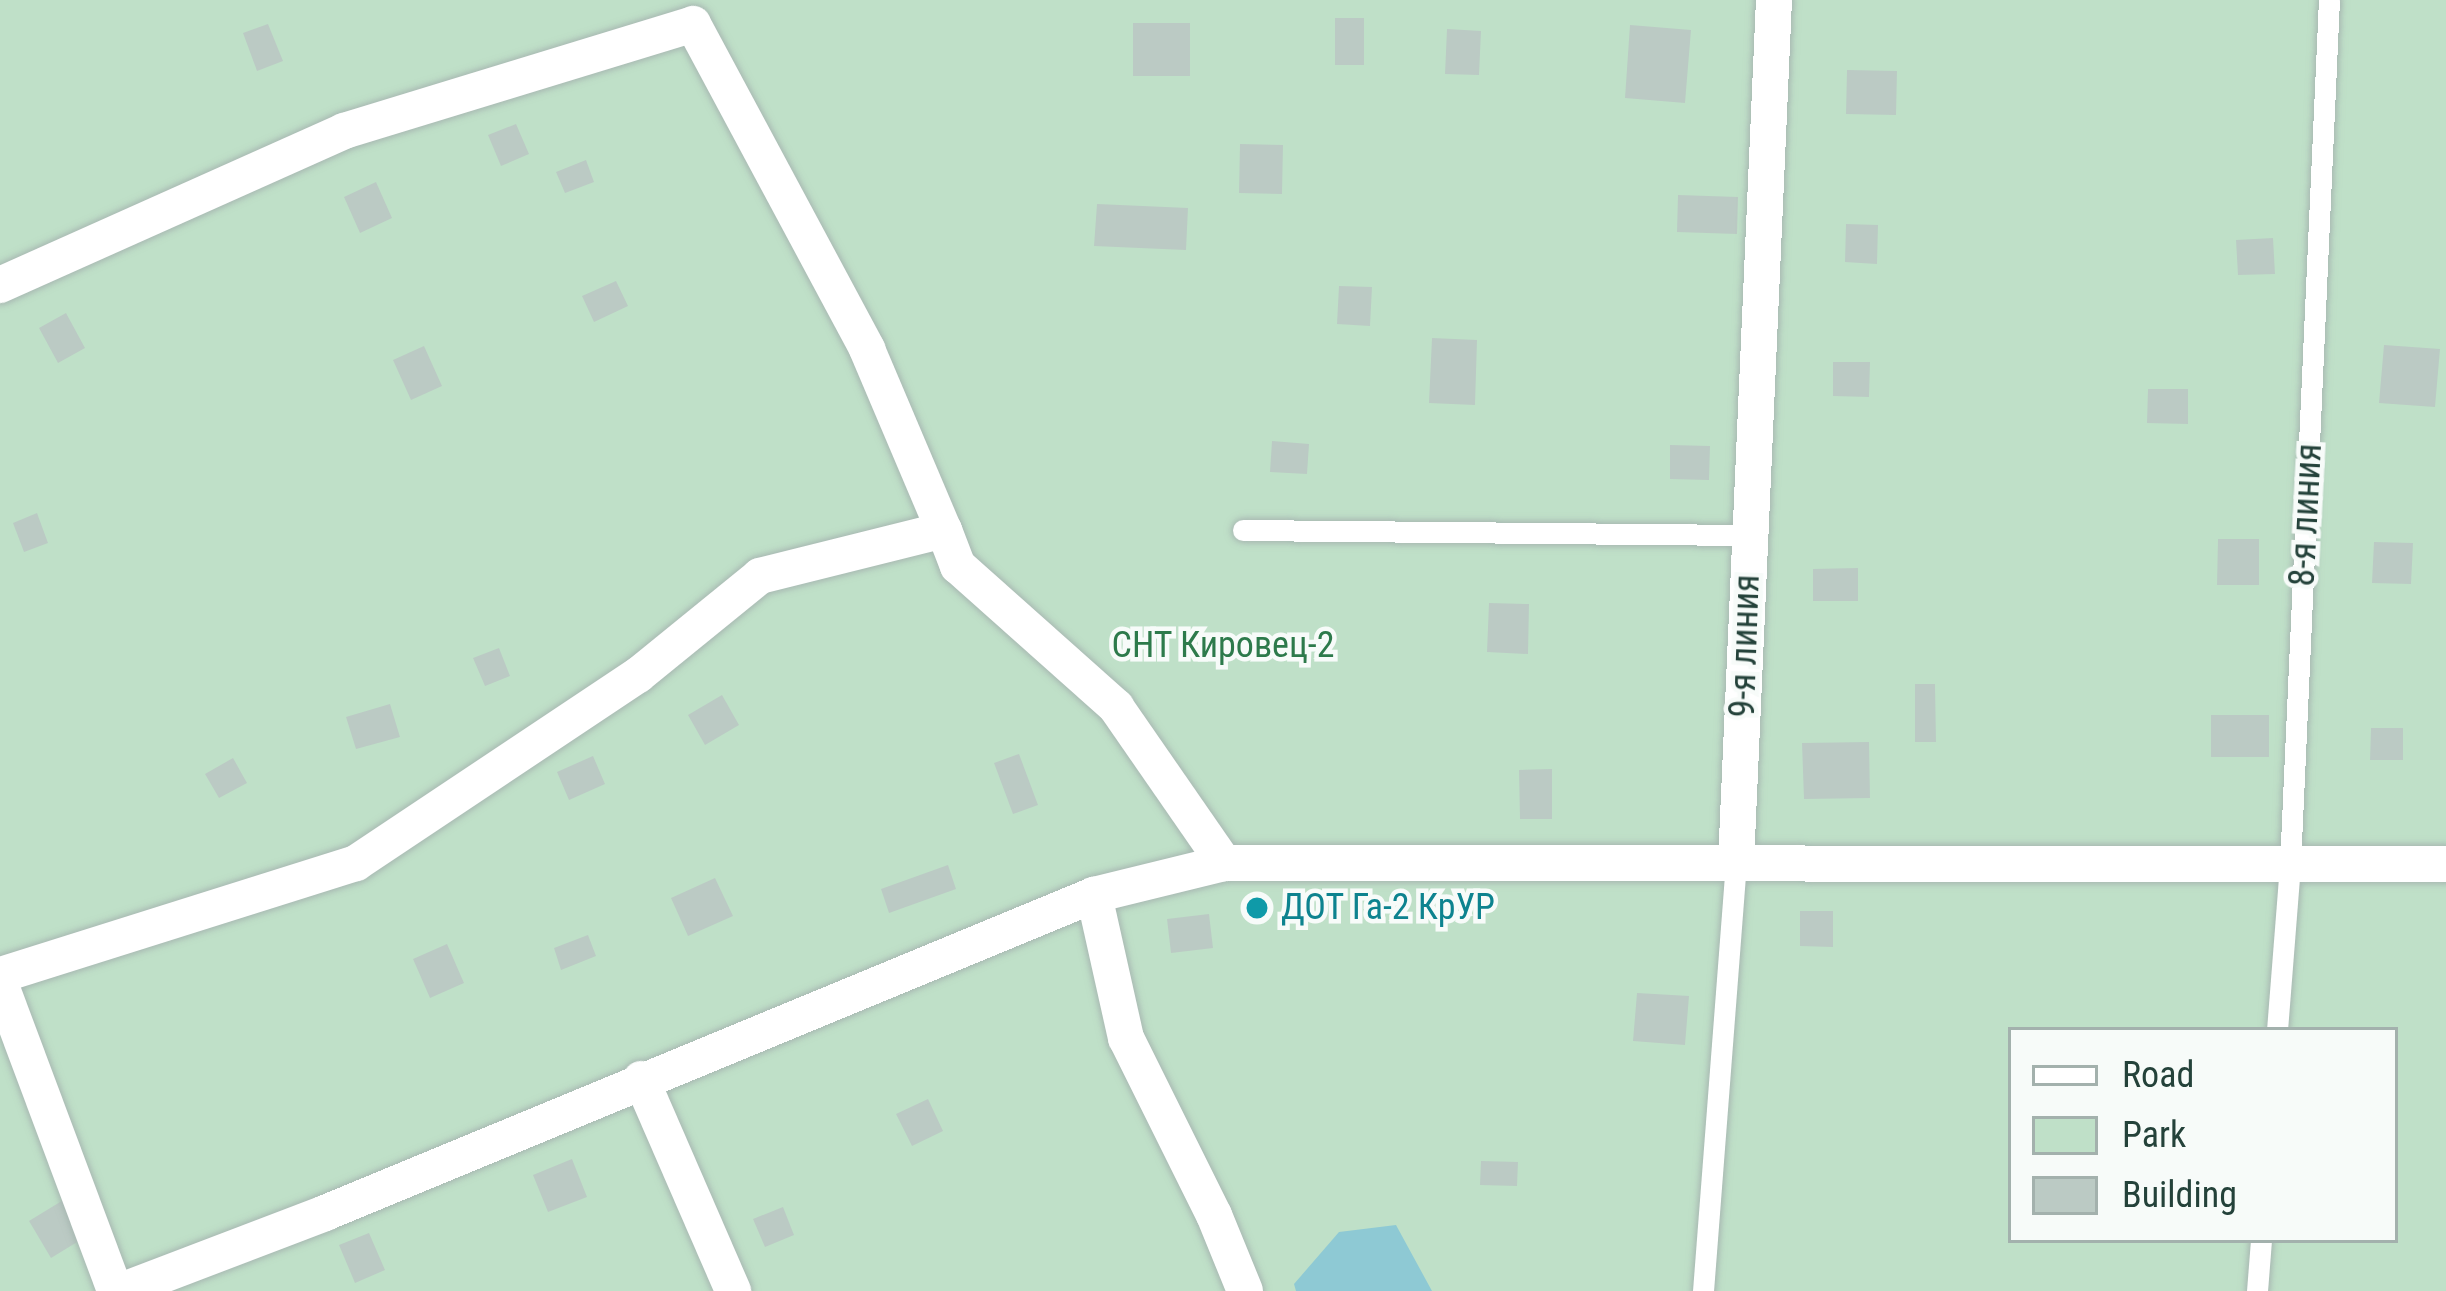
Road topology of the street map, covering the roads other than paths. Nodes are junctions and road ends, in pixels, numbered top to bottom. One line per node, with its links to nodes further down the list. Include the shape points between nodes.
1 (1774, 0): 7 (street, 9-я линия)
2 (2329, 0): 11 (lane, 8-я линия)
3 (688, 12): 4 (street, via 344,131); 5 (street, via 868,349)
4 (0, 285)
5 (944, 530): 8 (street, via 958,566 1116,707); 13 (street, via 760,576 638,675 356,863)
6 (1243, 530): 7 (lane)
7 (1750, 535): 9 (street, 9-я линия)
8 (1224, 863): 9 (street); 12 (street)
9 (1736, 863): 11 (street); 20 (lane, 9-я линия)
10 (2446, 864): 11 (street)
11 (2290, 865): 14 (lane, 8-я линия)
12 (1094, 895): 15 (street); 19 (street, via 1126,1038)
13 (0, 979): 17 (street)
14 (2277, 1027)
15 (641, 1079): 17 (street); 18 (street)
16 (2261, 1243): 21 (lane)
17 (118, 1291)
18 (733, 1291)
19 (1245, 1291)
20 (1703, 1291)
21 (2257, 1291)

